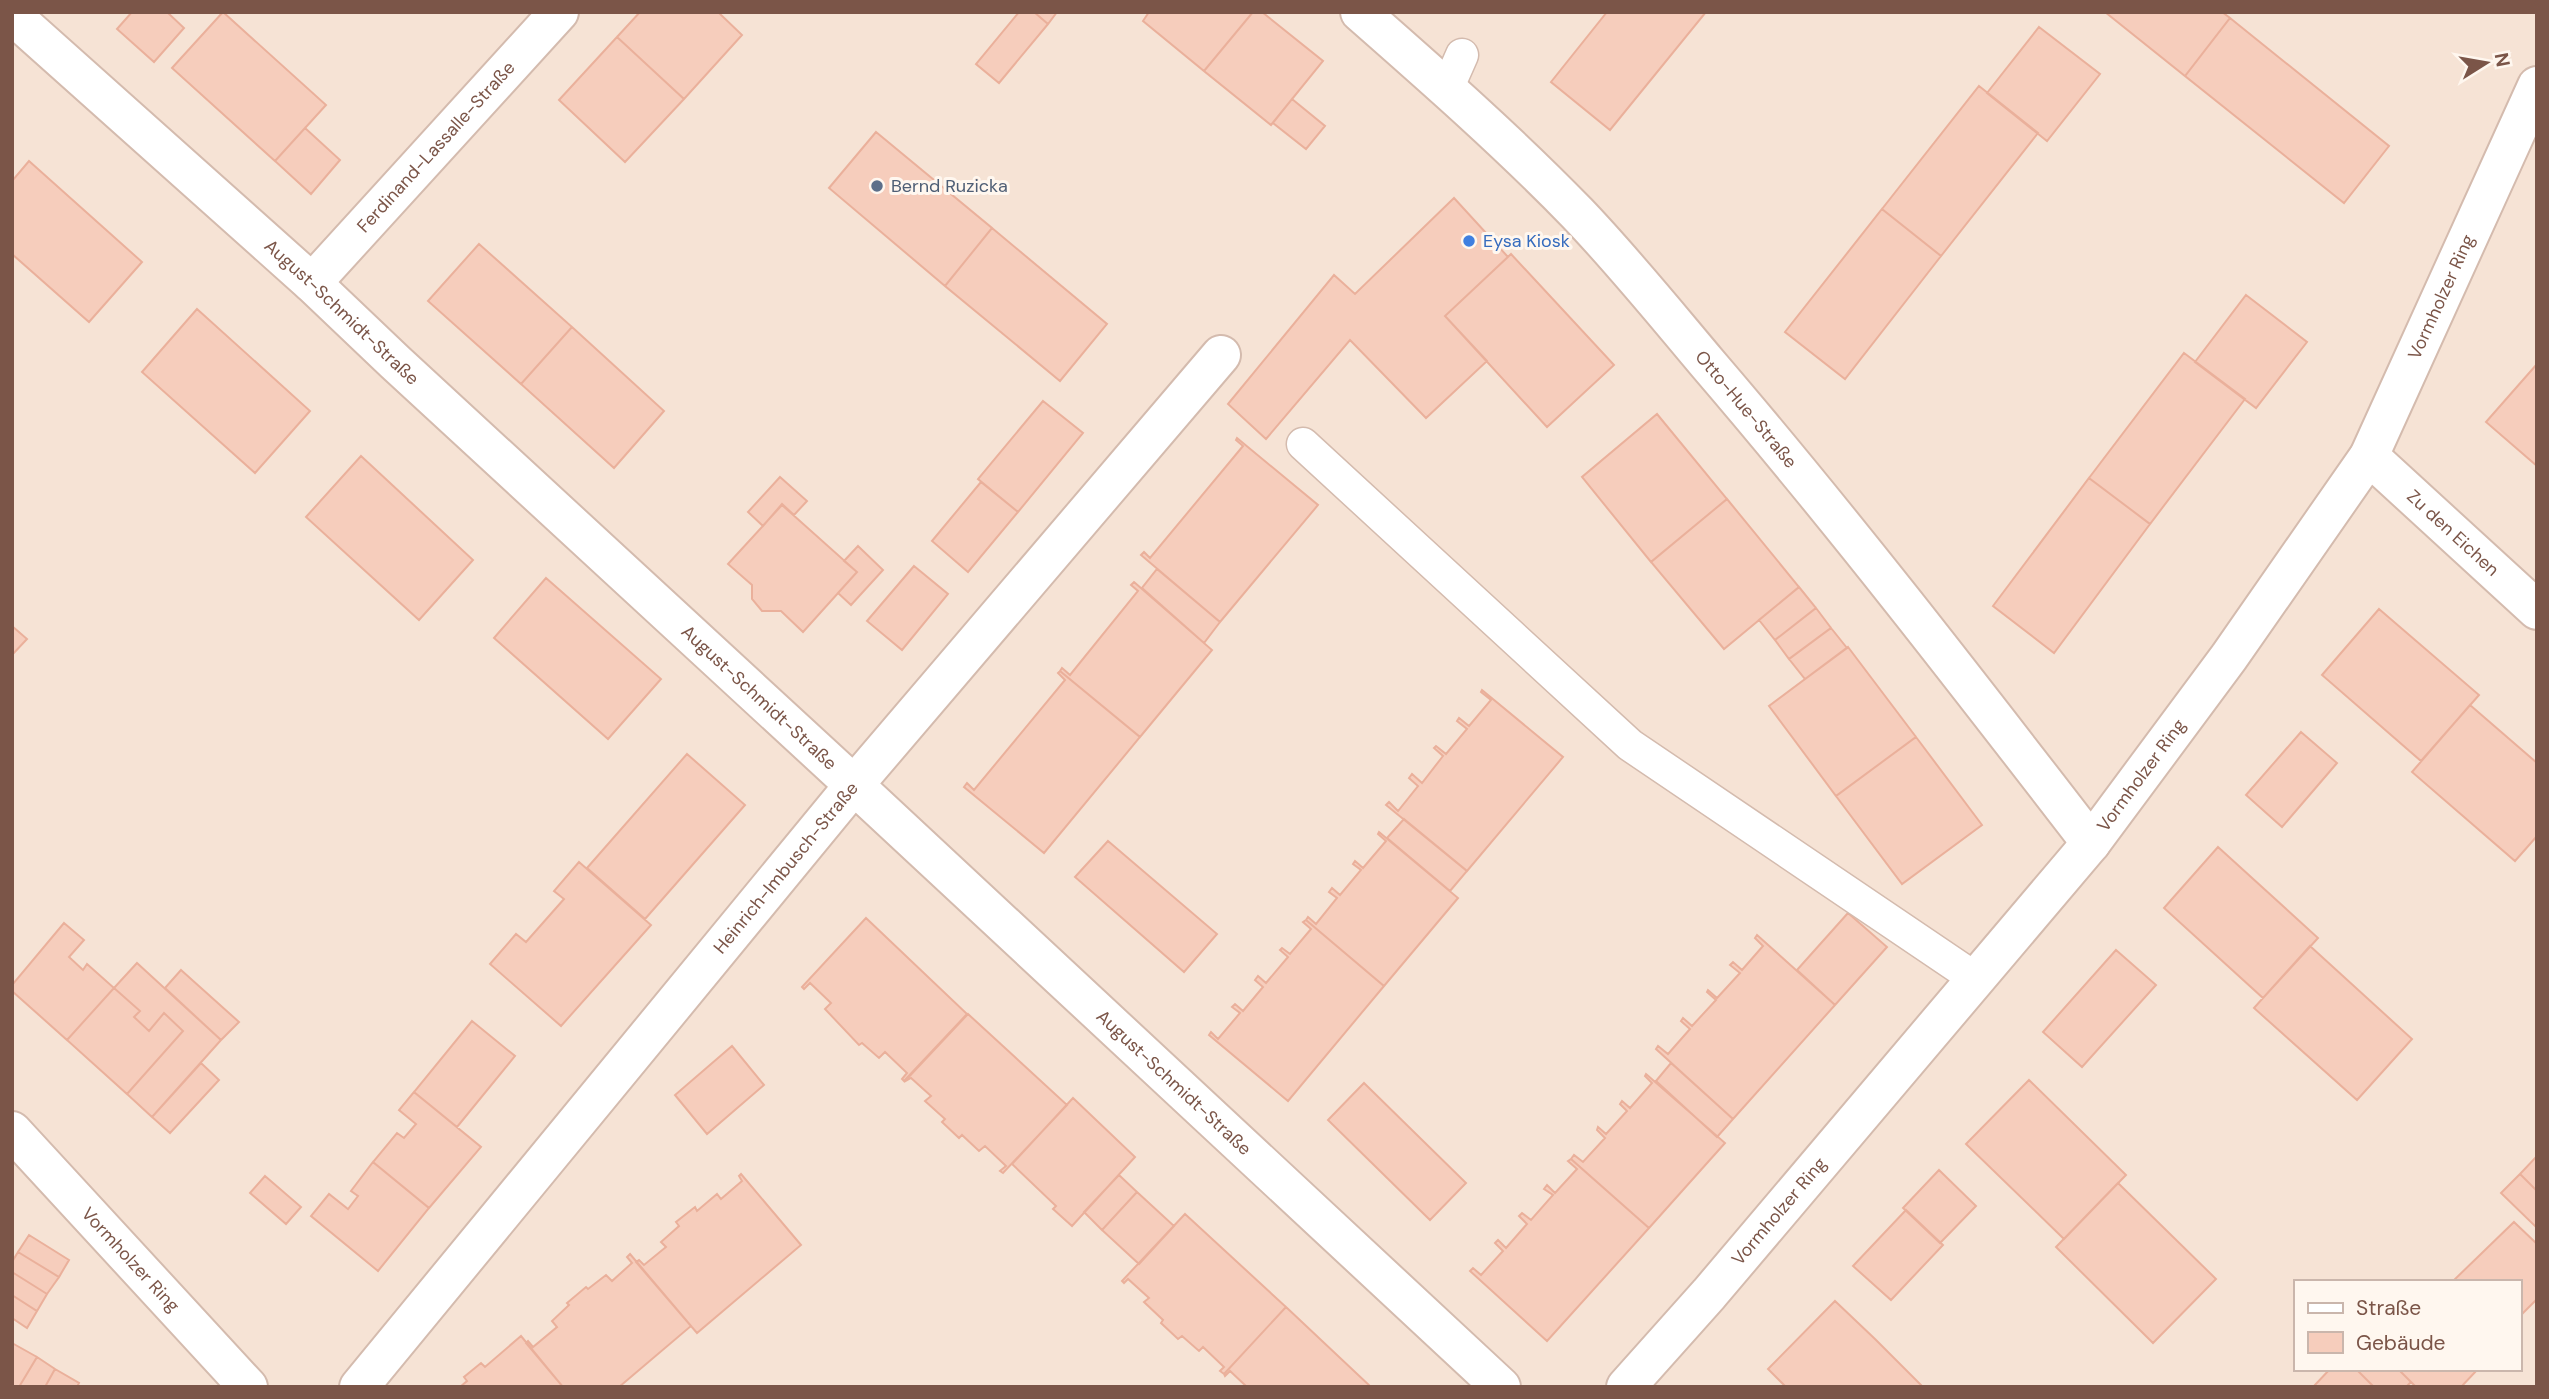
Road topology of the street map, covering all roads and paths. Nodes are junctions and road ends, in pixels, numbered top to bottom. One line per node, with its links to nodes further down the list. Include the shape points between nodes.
1 (559, 12): 5 (street, Ferdinand-Lassalle-Straße)
2 (1360, 12): 11 (street, Otto-Hue-Straße, via 1455,72 1792,462)
3 (12, 15): 5 (street, August-Schmidt-Straße)
4 (2537, 86): 8 (street, Vormholzer Ring)
5 (312, 283): 10 (street, August-Schmidt-Straße)
6 (1221, 355): 10 (street, Heinrich-Imbusch-Straße)
7 (1303, 444): 12 (lane, via 1630,745)
8 (2369, 456): 9 (street, Zu den Eichen); 11 (street, Vormholzer Ring, via 2229,657)
9 (2537, 610)
10 (854, 785): 15 (street, Heinrich-Imbusch-Straße); 16 (street, August-Schmidt-Straße)
11 (2091, 843): 12 (street, Vormholzer Ring)
12 (1976, 979): 17 (street, Vormholzer Ring)
13 (12, 1131): 14 (street, Vormholzer Ring)
14 (248, 1387)
15 (359, 1387)
16 (1501, 1387)
17 (1626, 1387)

